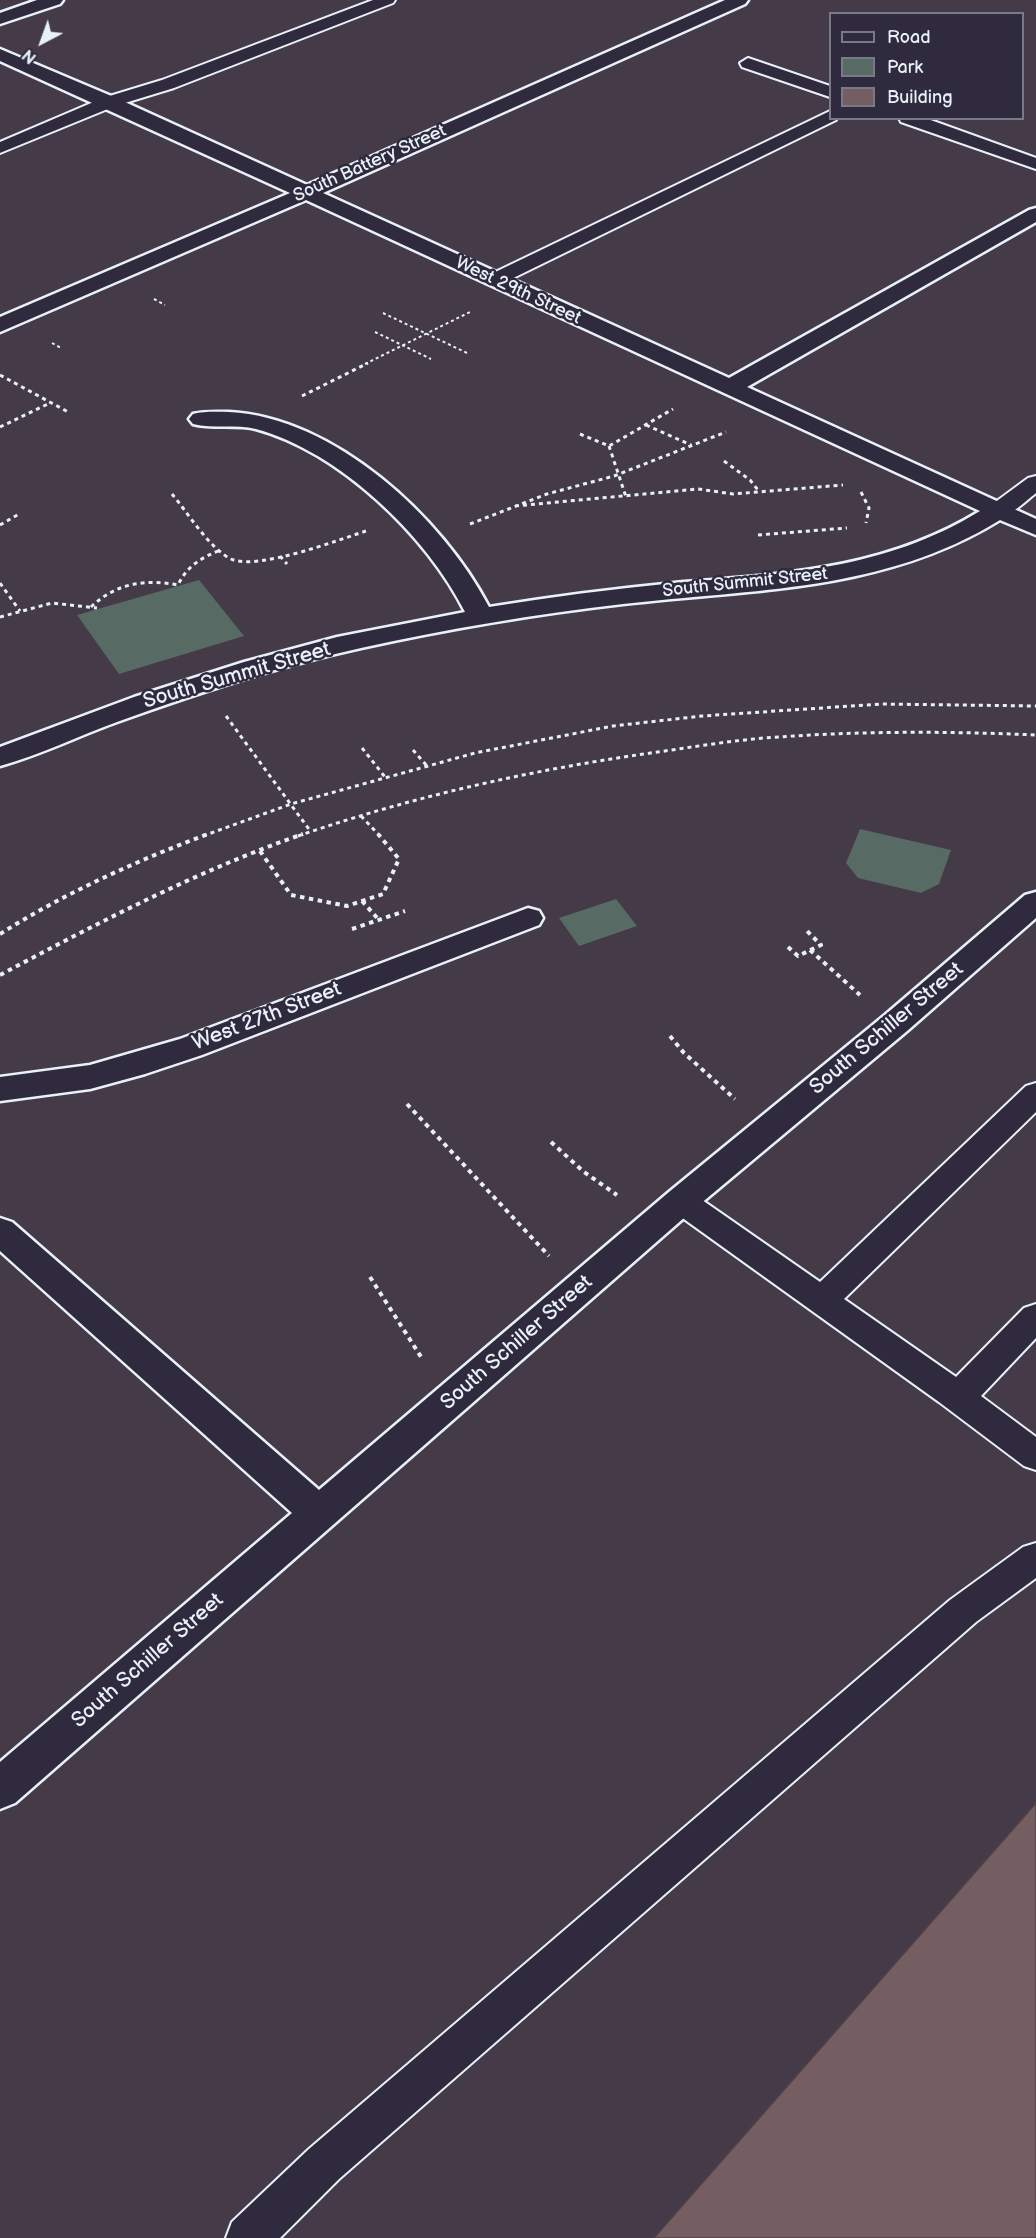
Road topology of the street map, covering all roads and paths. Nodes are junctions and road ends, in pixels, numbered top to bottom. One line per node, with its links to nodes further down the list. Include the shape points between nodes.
1 (54, 0): 4 (street)
2 (387, 0): 8 (lane, via 168,84)
3 (739, 0): 13 (street, South Battery Street)
4 (0, 19)
5 (0, 54): 8 (street, West 29th Street)
6 (748, 63): 7 (lane)
7 (829, 91)
8 (109, 102): 11 (lane); 13 (street, West 29th Street)
9 (829, 117): 15 (lane)
10 (913, 120): 12 (lane)
11 (0, 148)
12 (1036, 164)
13 (306, 193): 15 (street, West 29th Street); 17 (street, South Battery Street)
14 (1036, 214): 24 (street)
15 (503, 284): 19 (path); 24 (street, West 29th Street)
16 (383, 313): 19 (path)
17 (0, 325)
18 (375, 332): 20 (path)
19 (426, 334): 20 (path); 21 (path)
20 (403, 345): 22 (path); 25 (path)
21 (467, 353)
22 (431, 359)
23 (0, 375): 26 (path)
24 (728, 388): 43 (street, West 29th Street)
25 (296, 399)
26 (51, 402): 28 (path); 31 (path)
27 (673, 409): 30 (path)
28 (70, 413)
29 (201, 419): 45 (street, via 261,423 298,436 326,452)
30 (645, 425): 34 (path); 35 (path)
31 (0, 427)
32 (726, 432): 35 (path)
33 (580, 434): 34 (path)
34 (609, 446): 37 (path)
35 (691, 446): 37 (path)
36 (724, 461): 39 (path)
37 (619, 474): 41 (path); 42 (path)
38 (1036, 483): 43 (lane)
39 (759, 491): 41 (path, via 734,494 698,489); 48 (path, via 844,484 861,492 869,508 868,522)
40 (172, 494): 52 (path)
41 (626, 496): 42 (path)
42 (515, 506): 46 (path)
43 (998, 511): 50 (street, West 29th Street); 60 (street, South Summit Street, via 941,545 856,570 769,584 609,598)
44 (19, 514): 47 (path)
45 (412, 518): 53 (path); 60 (street, via 446,558)
46 (476, 521)
47 (0, 525)
48 (861, 526)
49 (849, 527): 51 (path)
50 (1036, 528)
51 (758, 535)
52 (221, 550): 53 (path, via 233,560 247,562); 56 (path, via 190,566 178,585 140,582 101,595)
53 (280, 556): 54 (path)
54 (287, 564)
55 (0, 583): 58 (path)
56 (91, 607): 57 (path); 58 (path, via 52,603)
57 (97, 608)
58 (20, 611): 59 (path)
59 (0, 616)
60 (481, 617): 66 (street, South Summit Street, via 291,657 90,722)
61 (1036, 706): 67 (path, via 881,704 702,716 613,726)
62 (224, 713): 69 (path)
63 (1036, 735): 70 (path, via 937,731 764,738 590,760)
64 (362, 748): 68 (path)
65 (413, 750): 67 (path)
66 (0, 757)
67 (427, 766): 68 (path)
68 (385, 777): 69 (path)
69 (291, 804): 71 (path); 80 (path, via 151,855)
70 (361, 816): 71 (path); 73 (path, via 399,859 382,894)
71 (310, 832): 72 (path)
72 (260, 851): 73 (path, via 291,895 347,906); 83 (path, via 105,919)
73 (362, 900): 77 (path)
74 (1036, 902): 89 (street, South Schiller Street)
75 (405, 911): 77 (path)
76 (528, 918): 86 (street, West 27th Street, via 134,1066 90,1077)
77 (379, 920): 79 (path)
78 (804, 928): 82 (path, via 821,945)
79 (352, 929)
80 (0, 934)
81 (789, 947): 82 (path, via 798,956)
82 (810, 950): 84 (path)
83 (0, 975)
84 (847, 984)
85 (670, 1036): 89 (path)
86 (0, 1089)
87 (1036, 1094): 95 (lane)
88 (407, 1104): 94 (path)
89 (769, 1129): 91 (street, South Schiller Street)
90 (551, 1142): 91 (path, via 584,1172)
91 (669, 1211): 94 (street, South Schiller Street); 95 (lane)
92 (0, 1231): 100 (street)
93 (370, 1277): 98 (path)
94 (580, 1289): 98 (street, South Schiller Street)
95 (822, 1300): 97 (lane)
96 (1036, 1317): 97 (lane)
97 (957, 1398): 99 (lane)
98 (448, 1402): 100 (street, South Schiller Street)
99 (1036, 1456)
100 (319, 1513): 102 (street, South Schiller Street)
101 (1036, 1558): 103 (lane, via 963,1611 324,2164)
102 (0, 1789)
103 (248, 2238)

